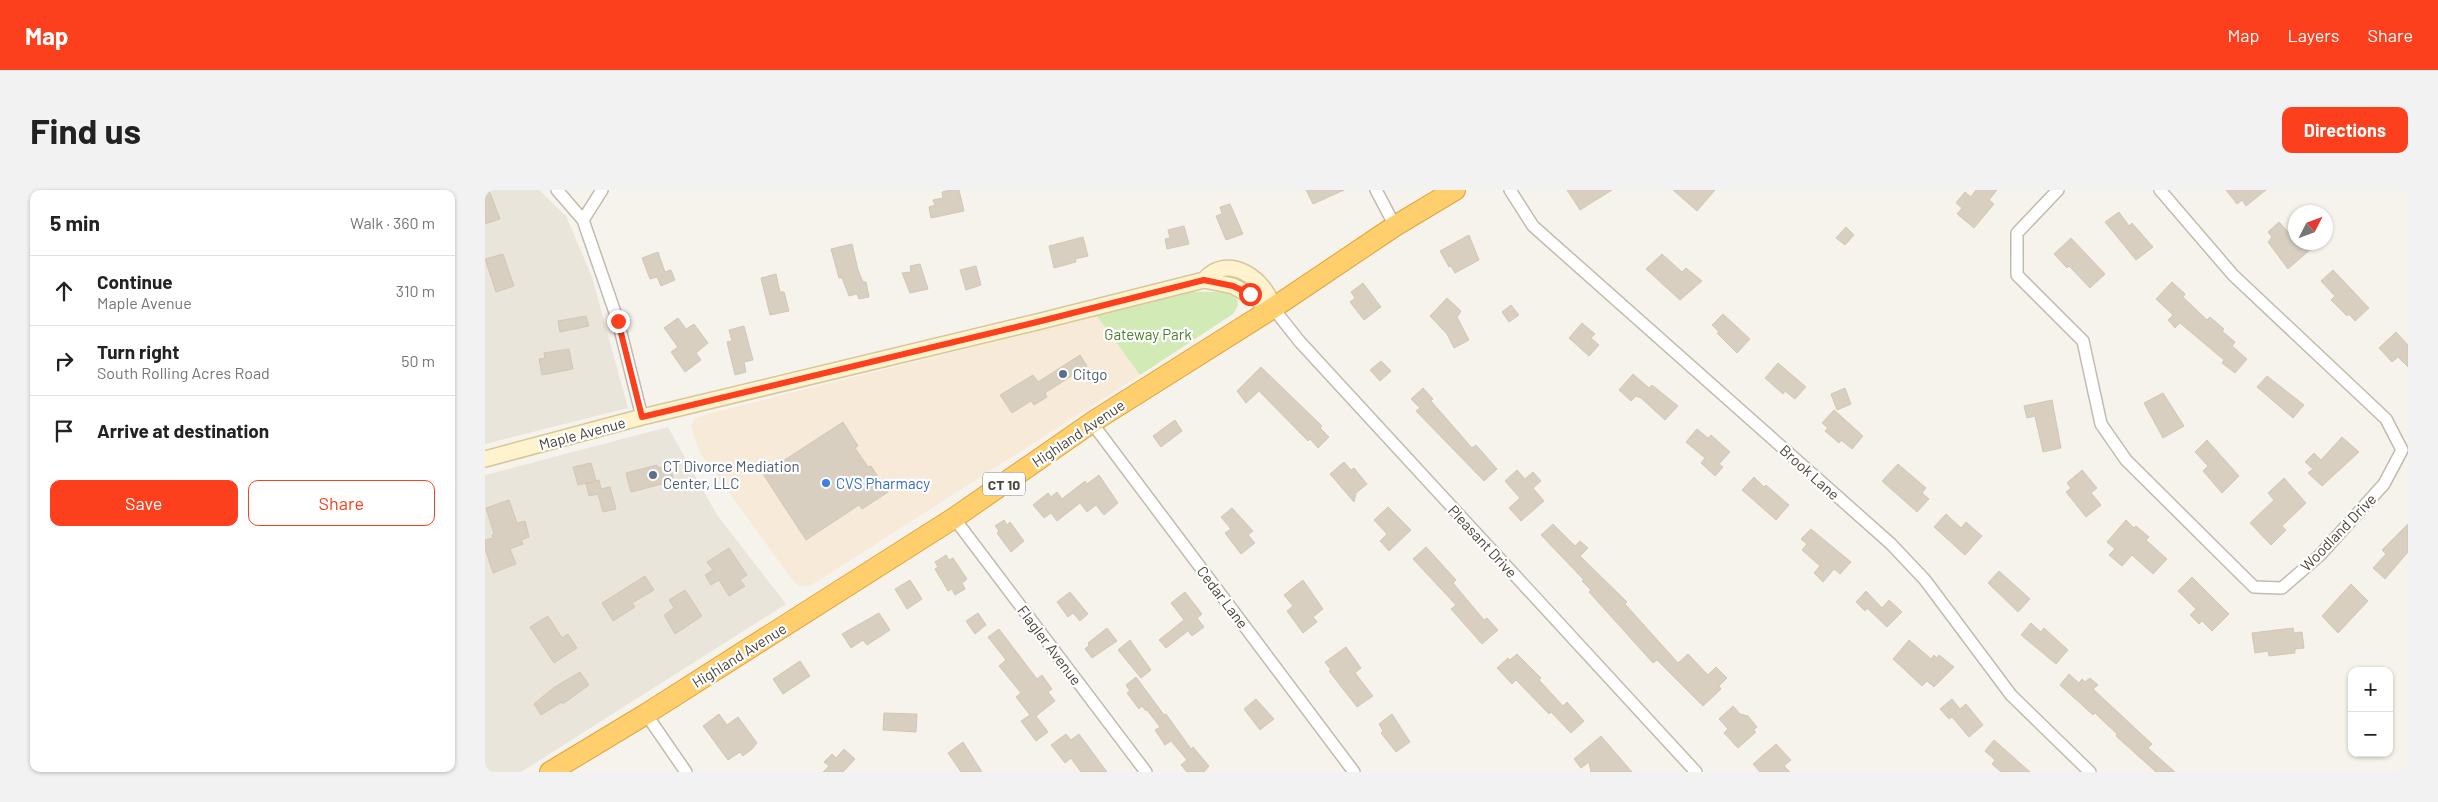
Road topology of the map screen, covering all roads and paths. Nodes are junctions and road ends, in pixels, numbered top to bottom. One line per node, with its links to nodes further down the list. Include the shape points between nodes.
1 (557, 190): 8 (street)
2 (602, 190): 8 (street)
3 (1375, 190): 9 (street)
4 (1455, 190): 9 (highway, Highland Avenue / CT 10)
5 (1510, 190): 21 (street, Brook Lane, via 1533,226 1891,544 1925,580 2011,695)
6 (2058, 190): 7 (street, Woodland Drive, via 2017,233 2017,275 2083,341 2101,424 2125,460 2254,587 2282,588 2320,555 2384,484 2402,450 2386,419 2233,275)
7 (2160, 190)
8 (583, 220): 11 (street, via 618,321)
9 (1395, 226): 10 (highway, Highland Avenue / CT 10)
10 (1273, 308): 11 (street, Maple Avenue, via 1243,290 1204,280); 12 (highway, Highland Avenue / CT 10); 20 (street, Pleasant Drive, via 1300,342)
11 (642, 417): 13 (street, Maple Avenue)
12 (1092, 423): 14 (highway, Highland Avenue / CT 10); 19 (street, Cedar Lane)
13 (485, 460)
14 (954, 518): 15 (highway, Highland Avenue / CT 10); 18 (street, Flagler Avenue)
15 (646, 714): 16 (highway, Highland Avenue / CT 10); 17 (street)
16 (550, 772)
17 (686, 772)
18 (1146, 772)
19 (1354, 772)
20 (1696, 772)
21 (2090, 772)

